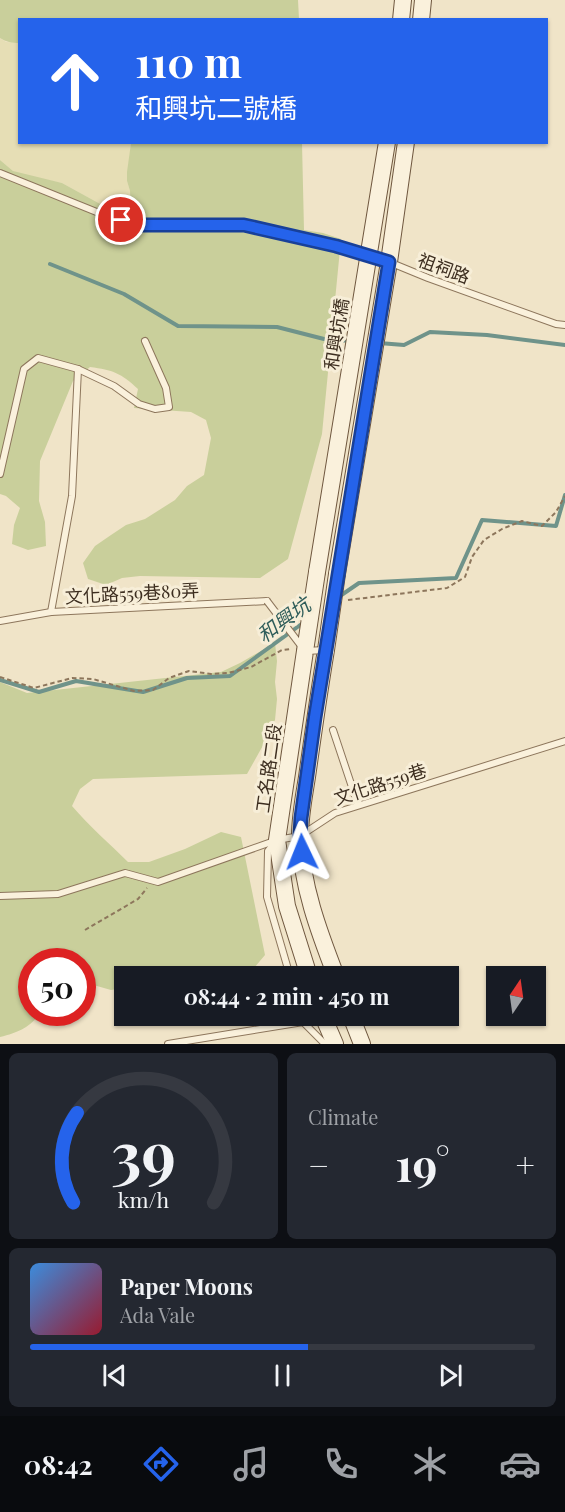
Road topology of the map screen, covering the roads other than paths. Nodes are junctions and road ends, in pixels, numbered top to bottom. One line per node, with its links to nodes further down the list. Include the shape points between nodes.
1 (403, 0): 3 (main road)
2 (423, 0): 4 (main road)
3 (401, 18)
4 (421, 18)
5 (387, 144): 8 (main road)
6 (406, 144): 9 (main road)
7 (0, 173): 8 (lane, 祖祠路, via 138,225 244,225)
8 (369, 256): 9 (lane, 祖祠路); 14 (main road, 和興坑橋)
9 (389, 262): 10 (lane, 祖祠路); 17 (main road, bridge)
10 (565, 325)
11 (145, 340): 12 (lane, via 166,388 169,406 155,409 139,404 114,386)
12 (78, 369): 13 (lane, via 38,358 24,369); 15 (lane, via 72,496)
13 (0, 474)
14 (317, 572): 18 (main road, 工名路二段, bridge)
15 (51, 612): 16 (lane, 文化路559巷80弄); 18 (lane, 文化路559巷80弄, bridge, via 267,601)
16 (0, 621)
17 (326, 650): 18 (lane, bridge); 22 (main road)
18 (305, 651): 23 (main road, 工名路二段)
19 (333, 730): 21 (lane)
20 (565, 741): 21 (lane, 文化路559巷)
21 (358, 806): 22 (lane, 文化路559巷, via 335,813)
22 (300, 836): 23 (lane, 文化路559巷); 27 (main road, via 306,884)
23 (277, 840): 24 (lane, 文化路559巷, via 158,882 125,873 58,894); 25 (lane, via 268,851 267,897); 26 (main road, 工名路二段, via 286,906)
24 (0, 896)
25 (287, 966)
26 (305, 966)
27 (332, 966)
28 (264, 1026): 32 (lane)
29 (309, 1026): 33 (lane)
30 (327, 1026): 34 (main road)
31 (355, 1026): 35 (main road)
32 (168, 1044)
33 (326, 1044)
34 (335, 1044)
35 (362, 1044)

